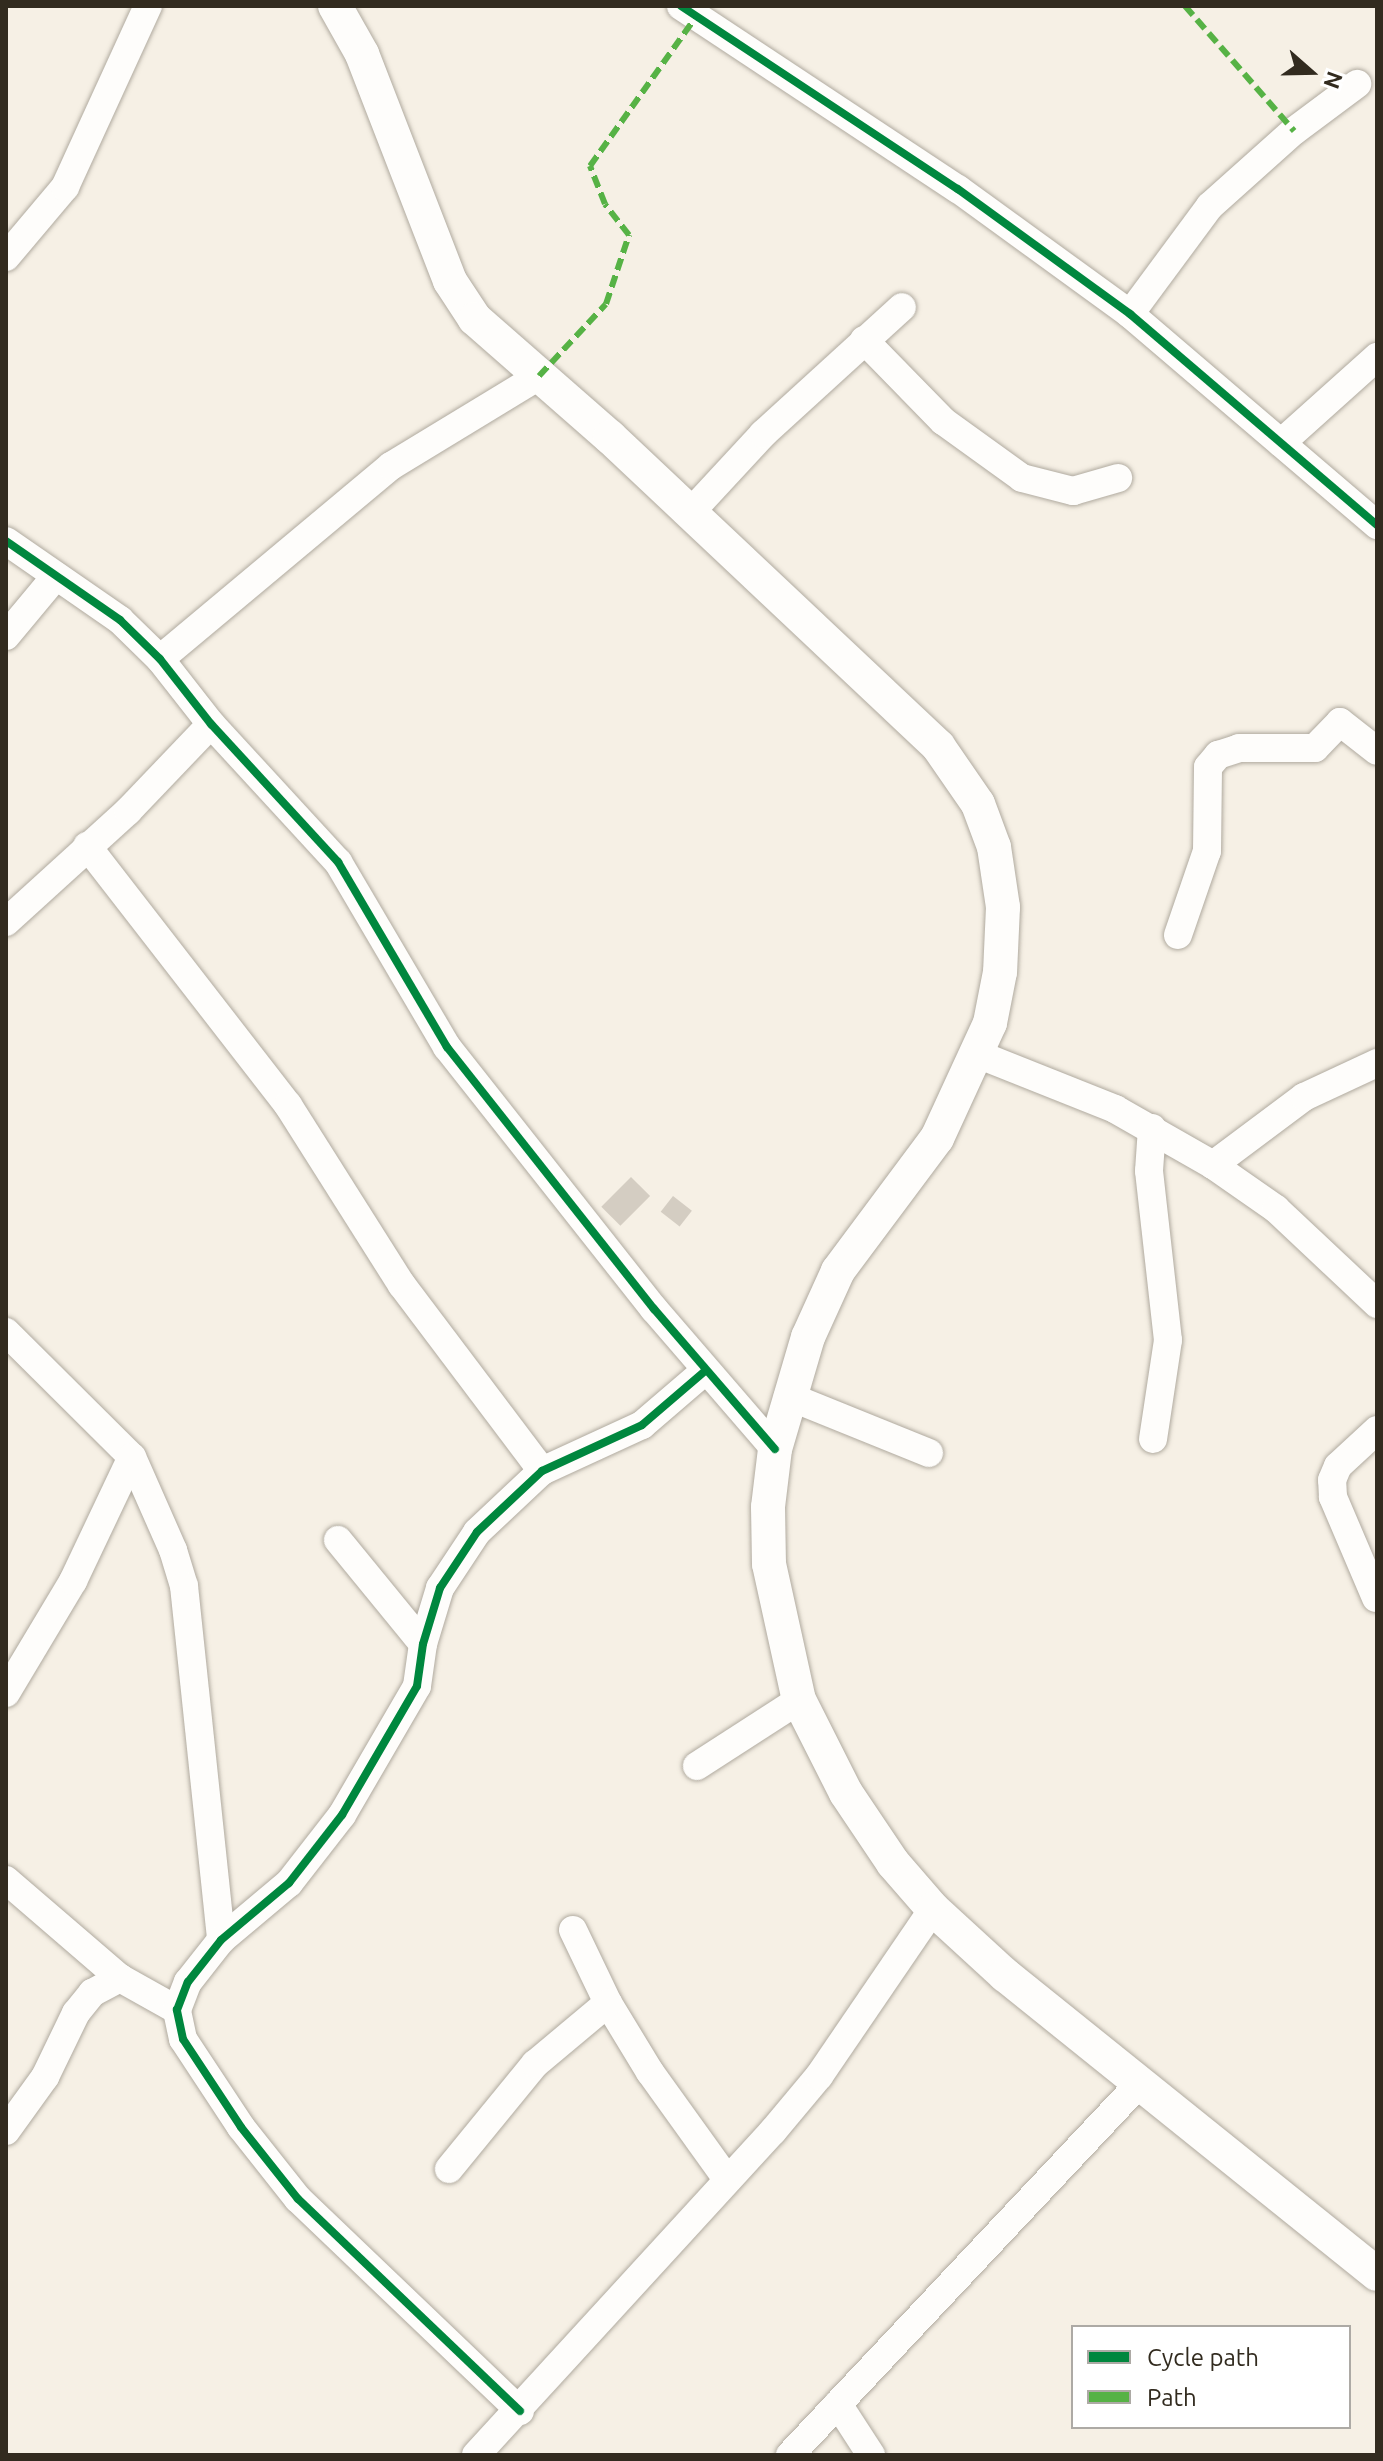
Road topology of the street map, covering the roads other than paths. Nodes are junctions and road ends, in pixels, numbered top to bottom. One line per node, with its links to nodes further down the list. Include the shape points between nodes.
1 (148, 6): 5 (street, via 65,187)
2 (335, 6): 10 (main road, via 362,54 450,281 475,319)
3 (681, 6): 7 (street, via 958,189)
4 (1357, 84): 7 (street, via 1294,131 1210,206)
5 (6, 257)
6 (902, 307): 8 (street)
7 (1130, 314): 11 (street)
8 (864, 340): 12 (street, via 943,421 1022,478 1073,491); 13 (street, via 763,434)
9 (1377, 357): 11 (street)
10 (539, 376): 13 (main road); 18 (street, via 391,466)
11 (1281, 443): 14 (street)
12 (1118, 478)
13 (689, 514): 24 (main road, via 938,746 978,804 994,847 1003,907 1000,972)
14 (1377, 525)
15 (6, 541): 16 (street)
16 (56, 576): 17 (street); 18 (street, via 120,620)
17 (6, 636)
18 (160, 659): 19 (street)
19 (211, 724): 21 (street); 30 (street, via 338,862 447,1047)
20 (1377, 751): 23 (street, via 1340,722 1315,748 1239,748 1218,755 1208,767 1207,851)
21 (87, 846): 22 (street); 37 (street, via 288,1105 402,1285)
22 (6, 922)
23 (1178, 935)
24 (977, 1054): 26 (street); 31 (main road, via 937,1138 838,1271)
25 (1377, 1063): 27 (street, via 1304,1097)
26 (1152, 1128): 27 (street); 33 (street, via 1149,1171 1168,1340)
27 (1213, 1165): 28 (street, via 1276,1209)
28 (1376, 1301)
29 (6, 1332): 36 (street)
30 (705, 1371): 34 (street); 37 (street, via 642,1425)
31 (788, 1396): 34 (main road); 35 (street)
32 (1377, 1430): 39 (street, via 1338,1466 1332,1480 1333,1497)
33 (1153, 1439)
34 (775, 1449): 42 (main road, via 769,1564)
35 (929, 1453)
36 (132, 1457): 41 (street, via 73,1581); 47 (street, via 158,1507 184,1586)
37 (542, 1471): 40 (street, via 477,1532 440,1588)
38 (338, 1540): 40 (street)
39 (1376, 1598)
40 (423, 1644): 47 (street, via 417,1686 342,1815 289,1883)
41 (6, 1693)
42 (799, 1700): 43 (street); 45 (main road, via 846,1793 893,1863)
43 (697, 1766)
44 (6, 1880): 48 (street)
45 (933, 1909): 51 (main road, via 1005,1975); 54 (street, via 819,2076)
46 (573, 1930): 49 (street)
47 (221, 1940): 50 (street, via 188,1982)
48 (120, 1978): 50 (street); 52 (street, via 92,1993 76,2013 45,2077)
49 (608, 2003): 53 (street, via 535,2064); 54 (street)
50 (177, 2010): 57 (street, via 191,2052 298,2199)
51 (1140, 2083): 55 (main road); 56 (street)
52 (6, 2131)
53 (449, 2169)
54 (727, 2179): 57 (street)
55 (1377, 2274)
56 (838, 2404): 59 (street); 60 (street)
57 (520, 2411): 58 (street)
58 (476, 2455)
59 (790, 2455)
60 (871, 2455)

